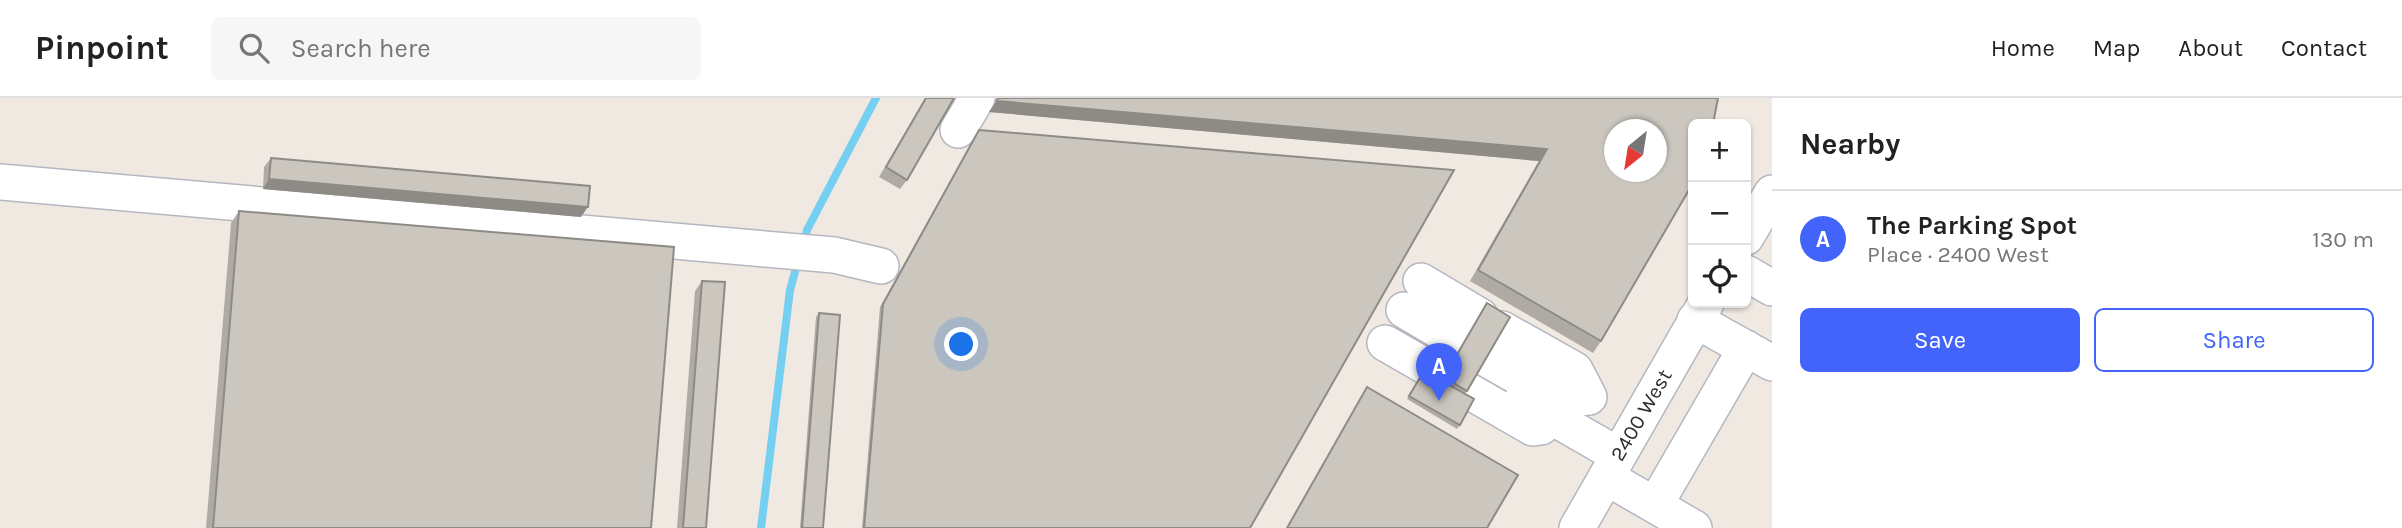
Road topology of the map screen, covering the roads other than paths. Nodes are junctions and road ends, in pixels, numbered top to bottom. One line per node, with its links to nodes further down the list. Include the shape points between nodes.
1 (977, 98): 2 (street)
2 (958, 130)
3 (0, 182): 6 (street, via 765,248 834,255)
4 (1772, 192): 5 (street)
5 (1751, 228)
6 (881, 266)
7 (1751, 277): 8 (street)
8 (1772, 288)
9 (1701, 312): 11 (street); 12 (street, 2400 West)
10 (1474, 352): 10 (street, via 1403,311); 12 (street, via 1559,400 1589,397); 13 (street, via 1533,428 1565,425)
11 (1759, 356): 14 (street)
12 (1636, 424): 13 (street, 2400 West)
13 (1612, 466): 14 (street); 15 (street, 2400 West)
14 (1656, 505): 16 (street)
15 (1577, 528)
16 (1694, 528)

